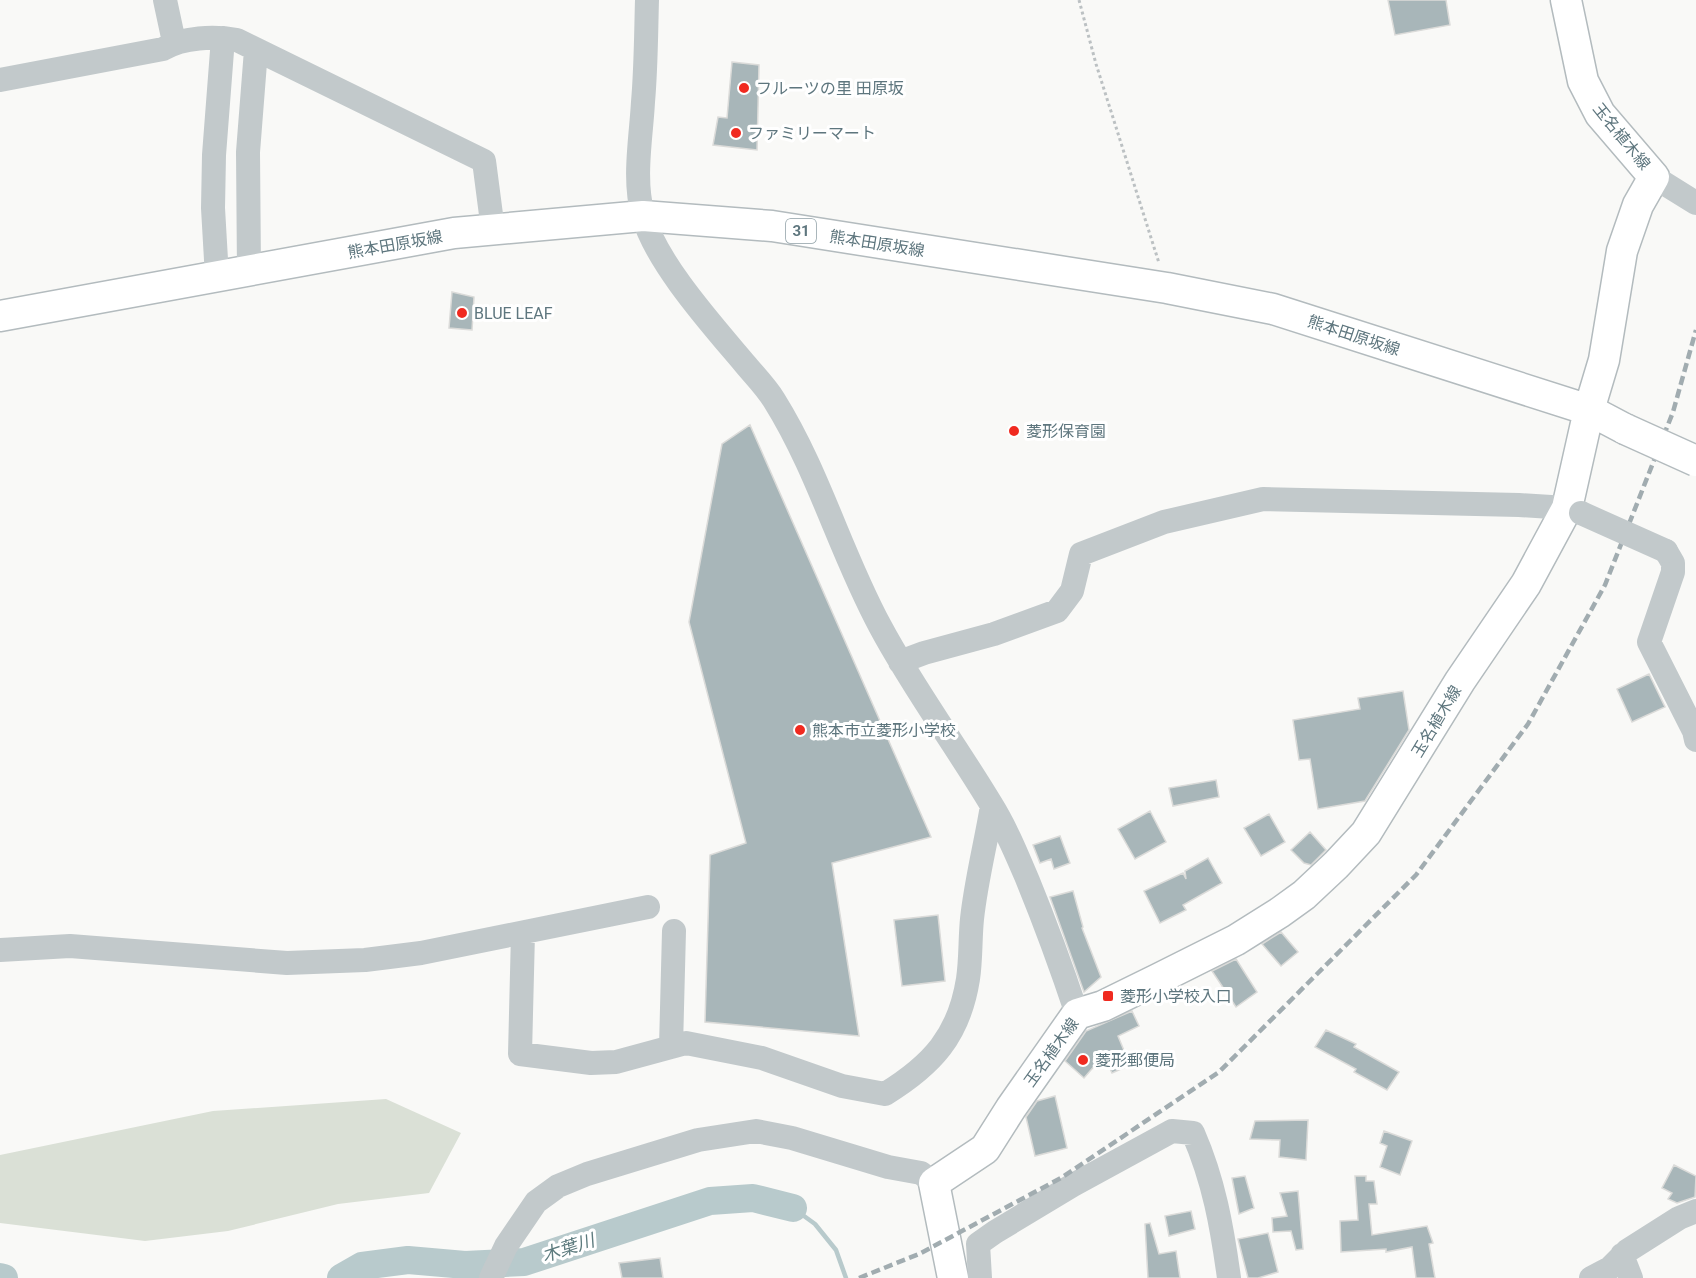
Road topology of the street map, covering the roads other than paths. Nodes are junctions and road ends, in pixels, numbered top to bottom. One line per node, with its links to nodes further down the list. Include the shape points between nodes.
1 (165, 0): 5 (street)
2 (647, 0): 10 (street, via 638,173)
3 (1566, 0): 8 (main road, 玉名植木線, via 1583,81 1600,114)
4 (223, 38): 5 (street); 6 (street); 13 (street, via 214,155)
5 (174, 42): 7 (street, via 163,49)
6 (256, 50): 11 (street, via 484,161); 12 (street, via 248,152)
7 (0, 80)
8 (1654, 177): 9 (street); 15 (main road, 玉名植木線, via 1638,204 1622,251 1604,360)
9 (1696, 203)
10 (643, 216): 11 (main road, 熊本田原坂線 / 31); 15 (main road, 熊本田原坂線 / 31, via 772,226 1167,288 1273,309); 18 (street, via 651,240 675,275 772,396 800,443 857,581)
11 (494, 230): 12 (main road, 熊本田原坂線 / 31, via 454,233)
12 (249, 271): 13 (main road, 熊本田原坂線 / 31)
13 (217, 277): 14 (main road, 熊本田原坂線 / 31)
14 (0, 316)
15 (1589, 410): 16 (main road, 熊本田原坂線 / 31, bridge); 17 (main road, 玉名植木線)
16 (1696, 461)
17 (1574, 510): 18 (street, via 1292,498 1252,501 1164,522 1081,554 1072,591 1057,611); 19 (street, bridge, via 1666,551 1673,563 1649,642); 25 (main road, 玉名植木線, via 1460,681 1366,833 1336,866 1304,895 1236,940 1102,1006)
18 (900, 662): 20 (street)
19 (1696, 740)
20 (992, 806): 25 (street, via 1038,905); 26 (street, via 960,1011 945,1043 909,1079 885,1094 842,1086 762,1058 686,1043)
21 (648, 907): 23 (street)
22 (674, 931): 26 (street)
23 (523, 933): 24 (street, via 421,953 287,963 70,946); 26 (street, via 520,1054 591,1063 616,1062)
24 (0, 950)
25 (1077, 1014): 27 (main road, 玉名植木線, via 985,1149)
26 (671, 1047)
27 (934, 1183): 30 (street, via 921,1173 756,1131 698,1140 558,1186 536,1202 506,1245); 31 (main road)
28 (1696, 1211): 29 (street)
29 (1622, 1255): 34 (street, via 1610,1268); 35 (street)
30 (492, 1278)
31 (953, 1278)
32 (980, 1278): 33 (street, via 978,1244 1172,1131 1193,1133 1206,1164 1219,1215)
33 (1228, 1278)
34 (1591, 1278)
35 (1632, 1278)

